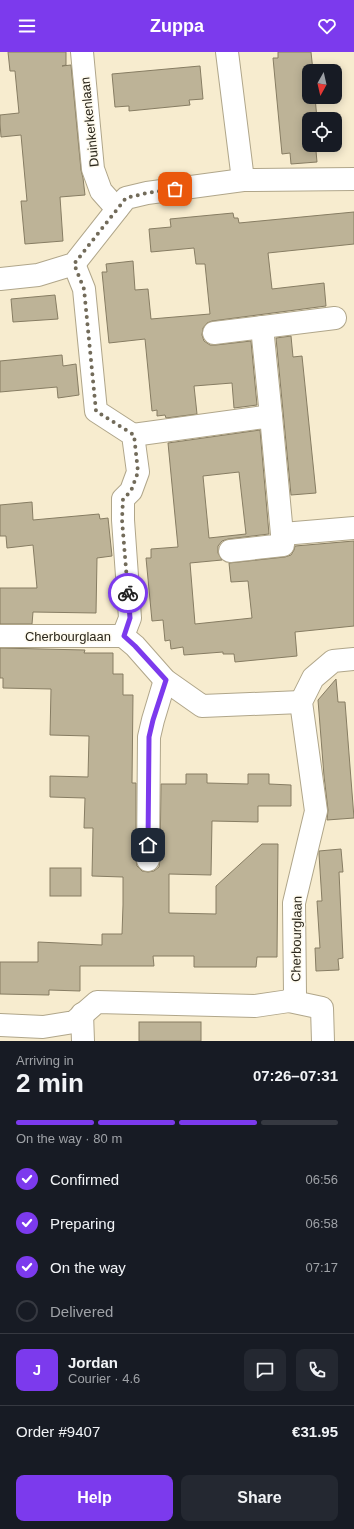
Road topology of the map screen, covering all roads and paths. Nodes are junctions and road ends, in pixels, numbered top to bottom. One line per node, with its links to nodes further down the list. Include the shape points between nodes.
1 (82, 52): 5 (street, Duinkerkenlaan, via 93,169 101,192)
2 (226, 52): 4 (street)
3 (354, 179): 4 (street)
4 (243, 180): 5 (street, via 147,193 126,198)
5 (117, 209): 6 (street)
6 (74, 264): 7 (street, via 38,275); 12 (street, via 84,289 96,411)
7 (0, 279)
8 (335, 318): 9 (street)
9 (262, 327): 10 (street); 11 (street)
10 (214, 333)
11 (272, 416): 12 (street); 14 (street)
12 (134, 435): 17 (street, via 138,472 131,491 123,499 122,520 130,618)
13 (354, 528): 14 (street)
14 (283, 534): 15 (street, via 283,545)
15 (230, 551)
16 (0, 636): 17 (street, Cherbourglaan)
17 (124, 636): 19 (street, Cherbourglaan)
18 (354, 659): 20 (street, via 333,661 313,678)
19 (166, 680): 20 (street, Cherbourglaan, via 202,706); 21 (street, via 149,737)
20 (301, 702): 22 (street, Cherbourglaan, via 316,811 294,903 295,994)
21 (148, 860)
22 (289, 1001): 23 (street, Cherbourglaan, via 255,1006 97,1002); 26 (street, via 322,1008)
23 (82, 1014): 24 (street, Cherbourglaan, via 74,1022 43,1027); 25 (street)
24 (0, 1025)
25 (82, 1041)
26 (324, 1041)

